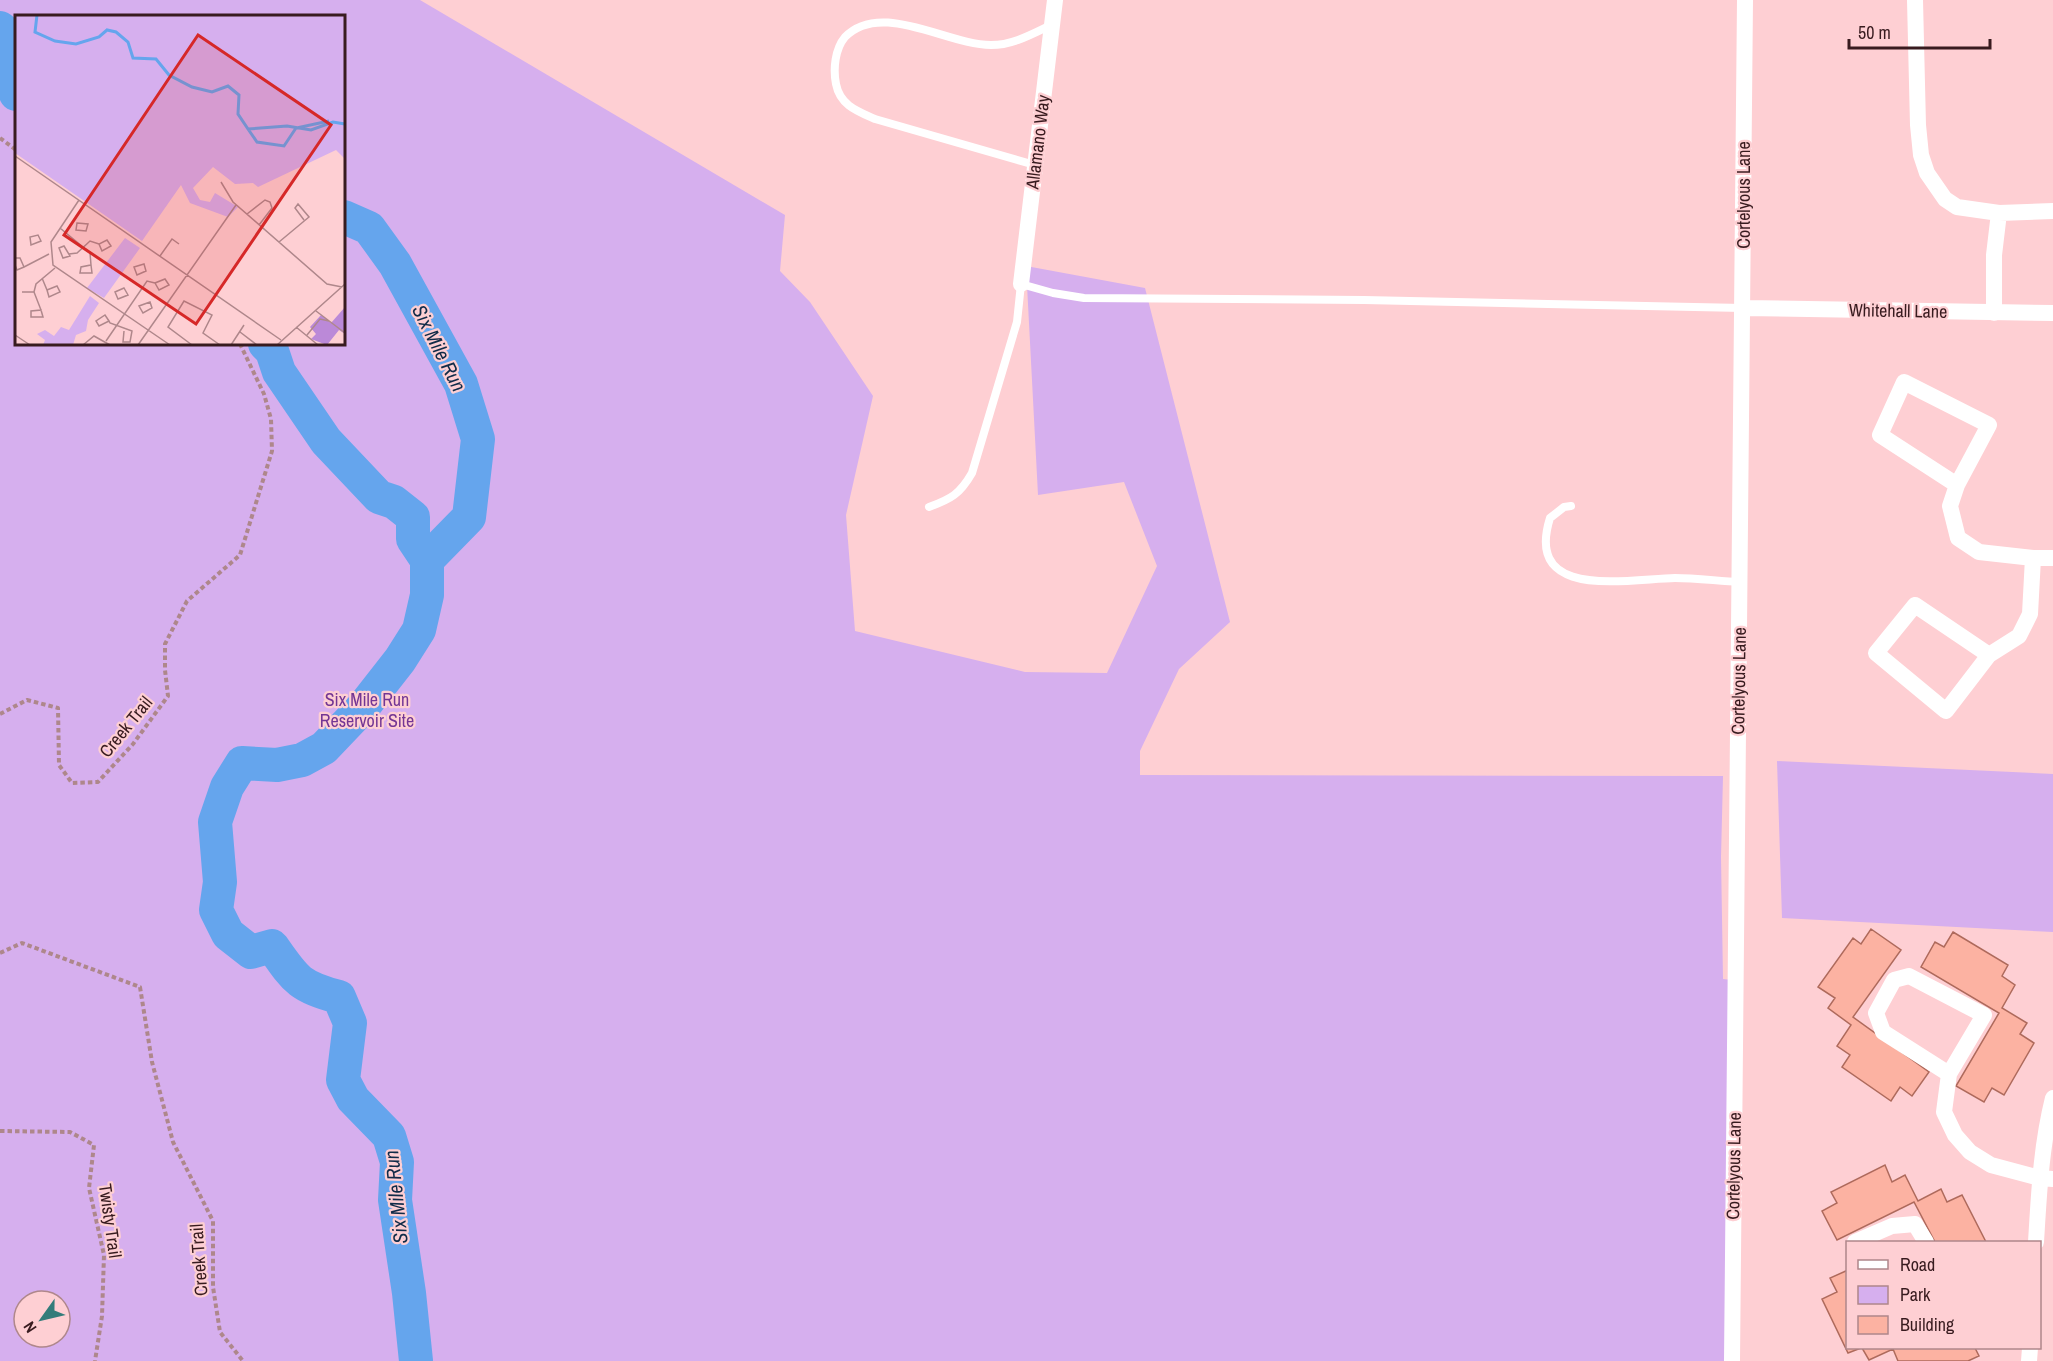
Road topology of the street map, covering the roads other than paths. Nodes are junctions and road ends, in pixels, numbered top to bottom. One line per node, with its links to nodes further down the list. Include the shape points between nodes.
1 (1054, 0): 4 (street, Allamano Way)
2 (1745, 0): 9 (street, Cortelyous Lane)
3 (1915, 0): 7 (street, via 1918,126 1927,172 1945,199 1956,207)
4 (1052, 25): 5 (street, Allamano Way); 5 (lane, via 1018,41 988,45 910,23 868,20 851,29 841,42 836,59 834,78 849,108)
5 (1035, 165): 8 (street, Allamano Way)
6 (2053, 211): 7 (street)
7 (1999, 213): 10 (street)
8 (1021, 284): 9 (lane, via 1084,298); 14 (lane, via 1017,322 972,473 950,500)
9 (1743, 308): 10 (street, Whitehall Lane); 17 (street, Cortelyous Lane)
10 (1994, 313): 11 (street, Whitehall Lane)
11 (2053, 313)
12 (1957, 484): 12 (street, via 1880,435 1904,382 1989,425); 15 (street, via 1950,506 1958,538 1979,552)
13 (1571, 506): 17 (lane, via 1550,519 1545,547 1548,559 1568,576 1580,580 1677,578)
14 (929, 507)
15 (2033, 558): 16 (street); 18 (street, via 2030,614 2019,636)
16 (2053, 558)
17 (1740, 582): 25 (street, Cortelyous Lane)
18 (1989, 655): 18 (street, via 1946,711 1876,652 1915,605)
19 (1949, 1074): 19 (street, via 1984,1015 1909,976 1894,981 1876,1013 1883,1032); 21 (street, via 1944,1112 1970,1152 1991,1165)
20 (2053, 1098): 21 (street, via 2046,1126)
21 (2046, 1178): 24 (street)
22 (1857, 1241): 23 (street, via 1892,1226 1915,1224)
23 (1925, 1241)
24 (2036, 1241)
25 (1732, 1361)

